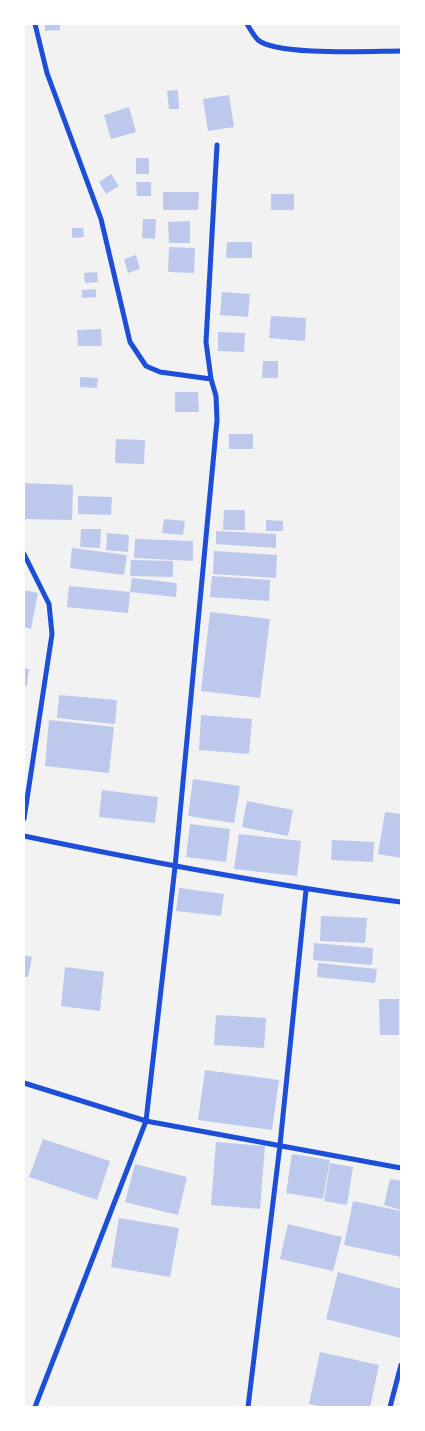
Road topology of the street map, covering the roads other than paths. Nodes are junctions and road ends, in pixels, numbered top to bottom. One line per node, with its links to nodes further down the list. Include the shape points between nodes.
1 (35, 24): 5 (street, via 47,73 101,219 130,342 146,366 160,372)
2 (247, 24): 3 (street, via 258,40 275,47)
3 (401, 51)
4 (217, 145): 5 (street, via 206,342)
5 (211, 379): 9 (street, via 217,420 214,463)
6 (24, 554): 7 (street, via 50,604 52,634)
7 (24, 819)
8 (24, 836): 9 (street)
9 (174, 867): 10 (street); 13 (street)
10 (306, 890): 11 (street); 14 (street)
11 (401, 902)
12 (24, 1083): 13 (street)
13 (146, 1120): 14 (street); 17 (street)
14 (280, 1145): 15 (street); 18 (street)
15 (401, 1168)
16 (401, 1366): 19 (street)
17 (35, 1407)
18 (248, 1407)
19 (390, 1407)

